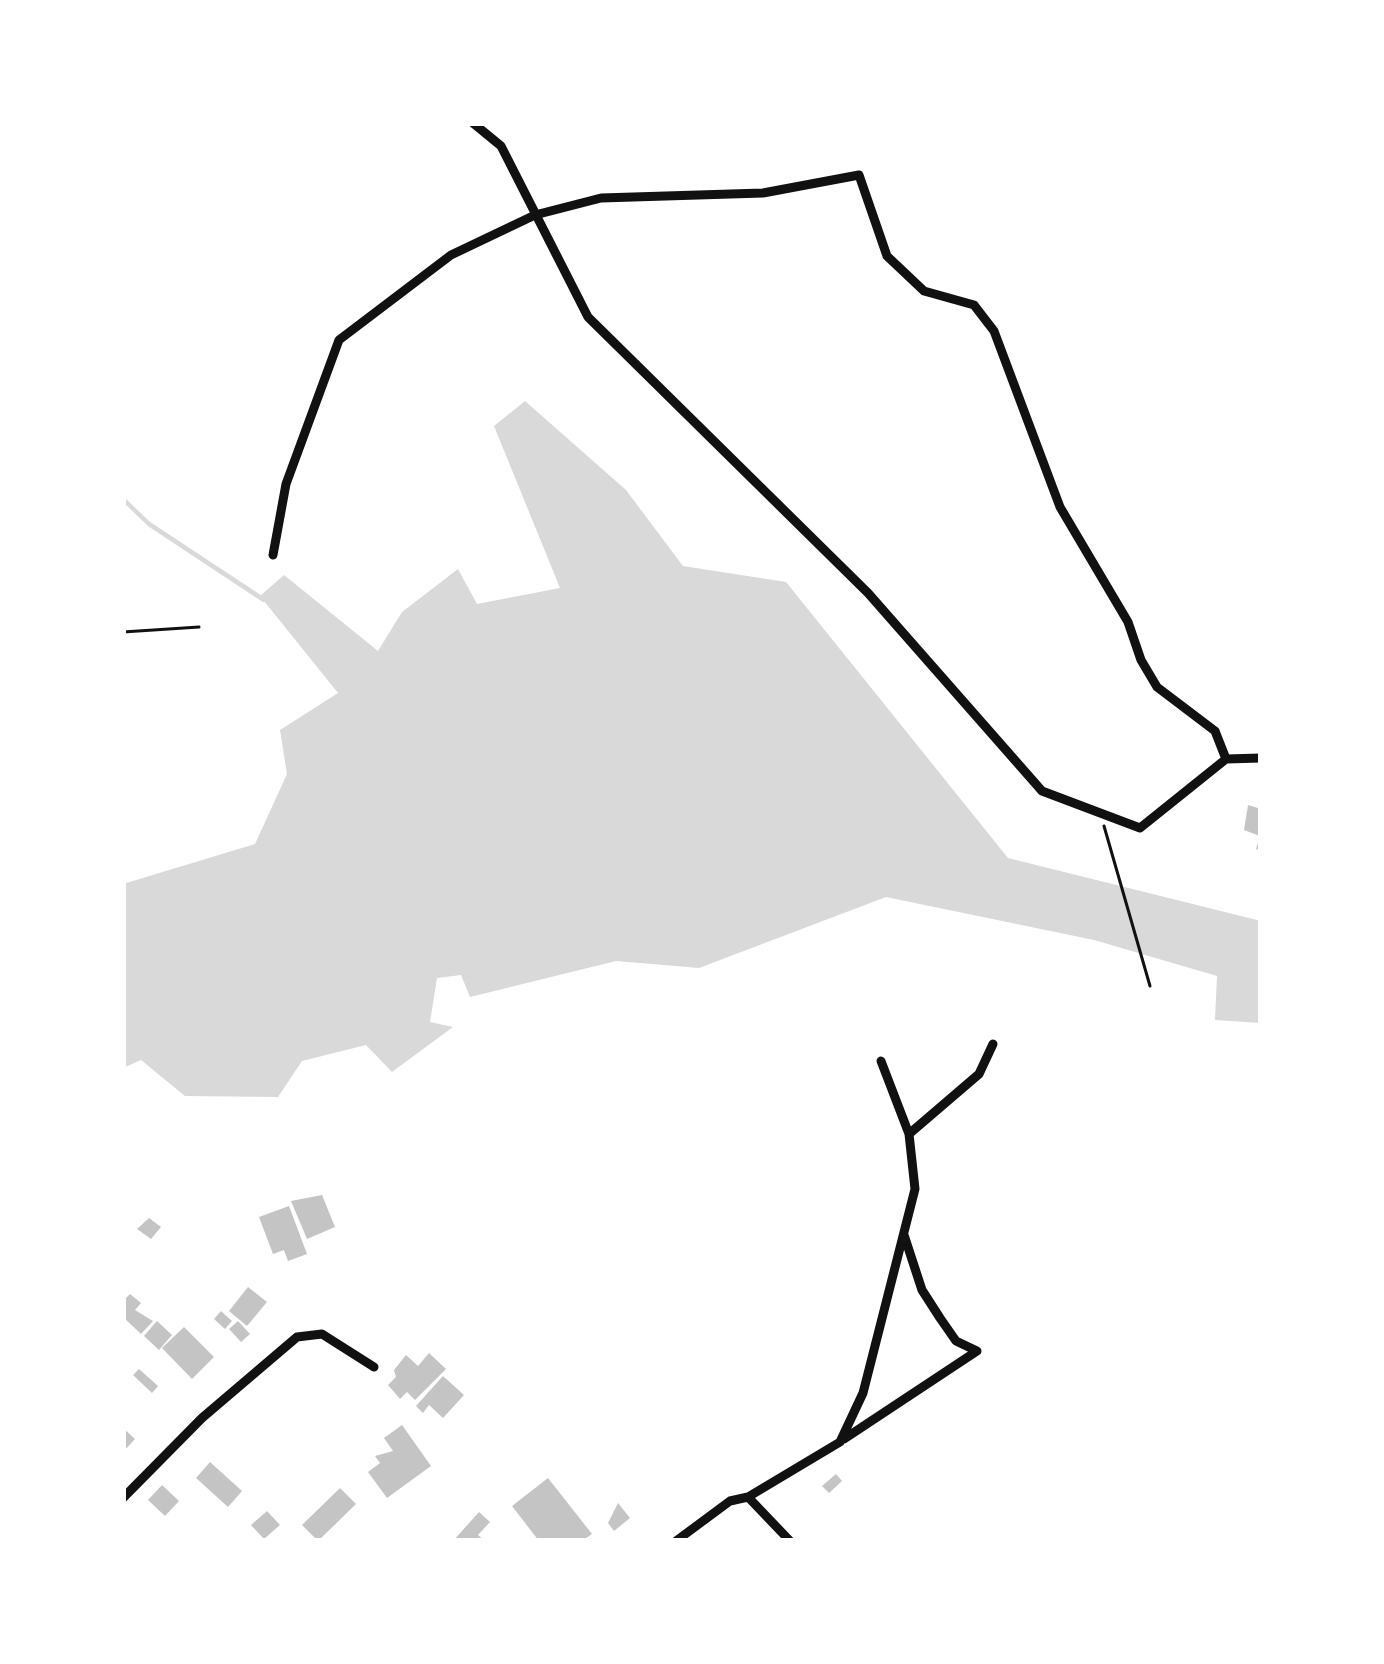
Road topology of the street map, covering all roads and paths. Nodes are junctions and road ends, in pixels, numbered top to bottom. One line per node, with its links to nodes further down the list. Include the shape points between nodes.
1 (473, 123): 2 (street, via 501,146)
2 (536, 215): 3 (street, via 452,255 338,340 286,484); 7 (street, via 588,317 868,593 1042,791 1140,828); 7 (street, via 601,198 763,193 860,176 887,256 924,291 974,305 994,331 1060,507 1157,687 1214,731)
3 (273, 555)
4 (199, 627): 5 (path)
5 (123, 632)
6 (1261, 758): 7 (street)
7 (1226, 759)
8 (1101, 816): 9 (path)
9 (1150, 986)
10 (993, 1044): 12 (street, via 979,1074)
11 (881, 1061): 12 (street)
12 (909, 1134): 13 (street, via 915,1189)
13 (903, 1232): 15 (street, via 863,1393); 15 (street, via 922,1290 956,1340 977,1351)
14 (374, 1367): 17 (street, via 322,1334 297,1337)
15 (840, 1442): 16 (street)
16 (748, 1497): 18 (street); 19 (street)
17 (123, 1498)
18 (676, 1541)
19 (790, 1541)

